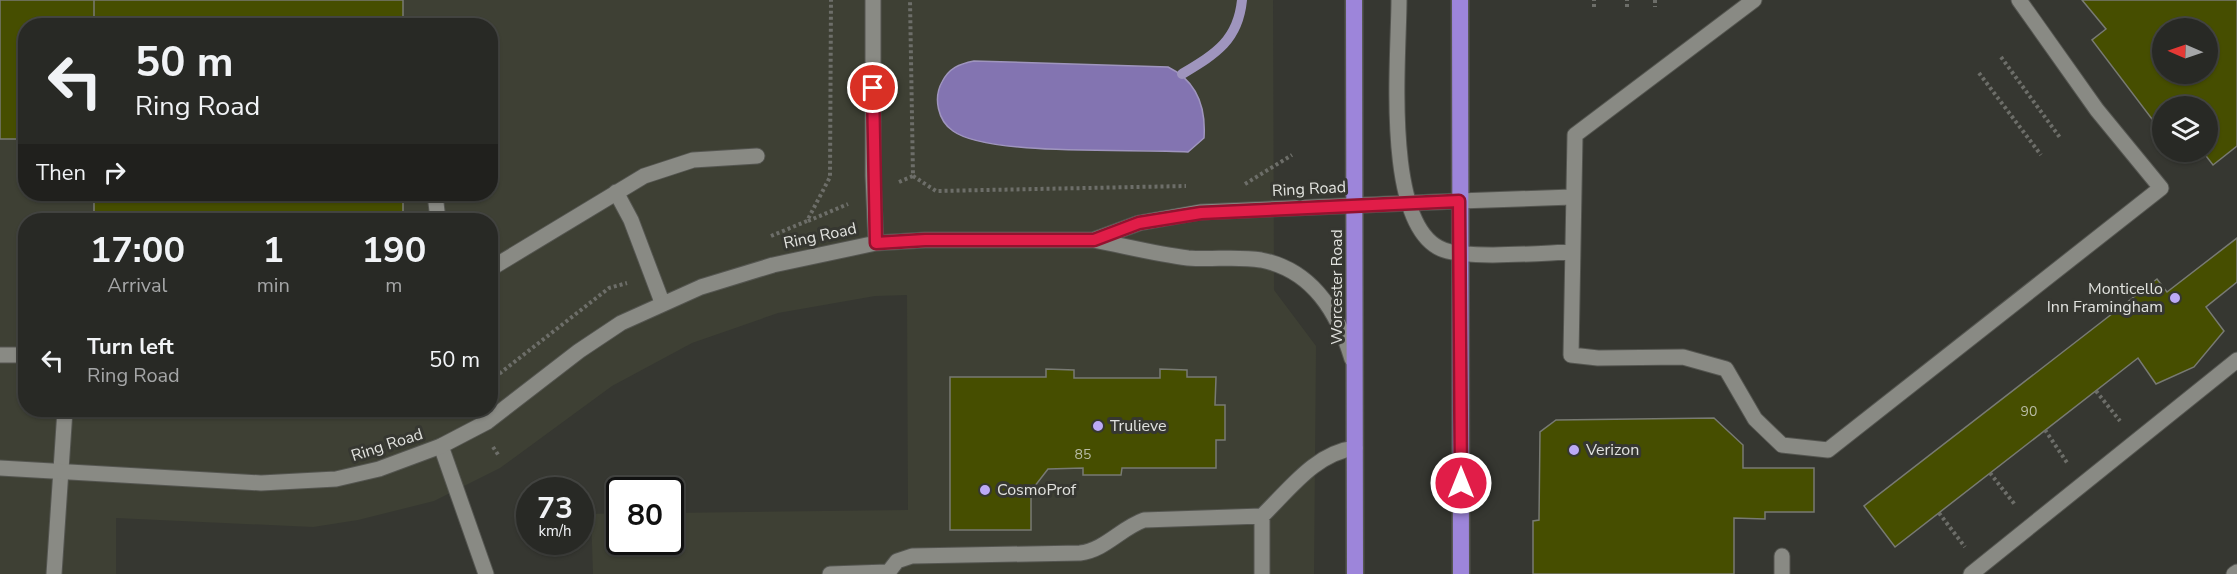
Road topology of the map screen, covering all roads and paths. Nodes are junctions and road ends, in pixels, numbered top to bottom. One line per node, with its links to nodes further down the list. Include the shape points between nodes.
1 (831, 0): 28 (path, via 830,177 807,221)
2 (873, 0): 30 (street, Ring Road)
3 (1354, 0): 27 (highway, Worcester Road)
4 (1399, 0): 26 (street, via 1400,164)
5 (1460, 0): 25 (highway)
6 (1594, 0): 11 (path)
7 (1627, 0): 12 (path)
8 (1655, 0): 13 (path)
9 (1754, 0): 24 (street, via 1575,135)
10 (2019, 0): 31 (street, via 2097,110 2161,188 1828,450 1782,445 1755,419 1726,369 1683,357 1571,355)
11 (1594, 7)
12 (1627, 7)
13 (1655, 8)
14 (2001, 57): 16 (path)
15 (1979, 73): 18 (path)
16 (2061, 139)
17 (1292, 154): 21 (path)
18 (2041, 155)
19 (757, 156): 23 (street, via 709,157 675,164)
20 (913, 176): 22 (path, via 936,191)
21 (1244, 184)
22 (1196, 186)
23 (616, 192): 33 (street); 34 (street)
24 (1572, 197): 25 (street, Ring Road); 31 (street)
25 (1459, 201): 26 (street, Ring Road); 32 (highway)
26 (1407, 202): 27 (street, Ring Road); 32 (street, via 1426,238 1436,247)
27 (1354, 205): 29 (street, Ring Road, via 1181,215 1139,223); 40 (highway, Worcester Road)
28 (769, 237)
29 (1094, 240): 30 (street, Ring Road); 40 (street, via 1188,258 1262,260 1287,269 1309,282 1329,304 1343,329)
30 (876, 243): 35 (street, Ring Road, via 726,278)
31 (1572, 252): 32 (street)
32 (1460, 254): 64 (highway)
33 (498, 264)
34 (651, 275): 35 (street); 39 (path, via 609,288)
35 (662, 302): 42 (street, Ring Road, via 602,335)
36 (0, 355): 37 (street)
37 (18, 355)
38 (2237, 360): 46 (street)
39 (498, 375)
40 (1356, 375): 48 (highway, Worcester Road)
41 (2096, 391): 46 (path)
42 (498, 414)
43 (65, 417): 50 (street)
44 (492, 417): 47 (street, Ring Road)
45 (2045, 430): 52 (path)
46 (2135, 441): 52 (street)
47 (441, 446): 50 (street, Ring Road, via 379,469 303,483); 60 (street)
48 (1355, 448): 54 (street, via 1337,451 1321,460); 63 (highway, Worcester Road)
49 (0, 468): 50 (street, Ring Road)
50 (62, 471): 59 (street)
51 (1990, 473): 55 (path)
52 (2082, 484): 55 (street)
53 (1939, 513): 57 (path)
54 (1262, 516): 58 (street, via 1155,519 1134,524 1089,552 912,556 897,561); 62 (street)
55 (2031, 526): 57 (street)
56 (1782, 556): 65 (street)
57 (1975, 570)
58 (887, 573): 61 (street)
59 (54, 574)
60 (486, 574)
61 (830, 574)
62 (1262, 574)
63 (1355, 574)
64 (1461, 574)
65 (1782, 574)

